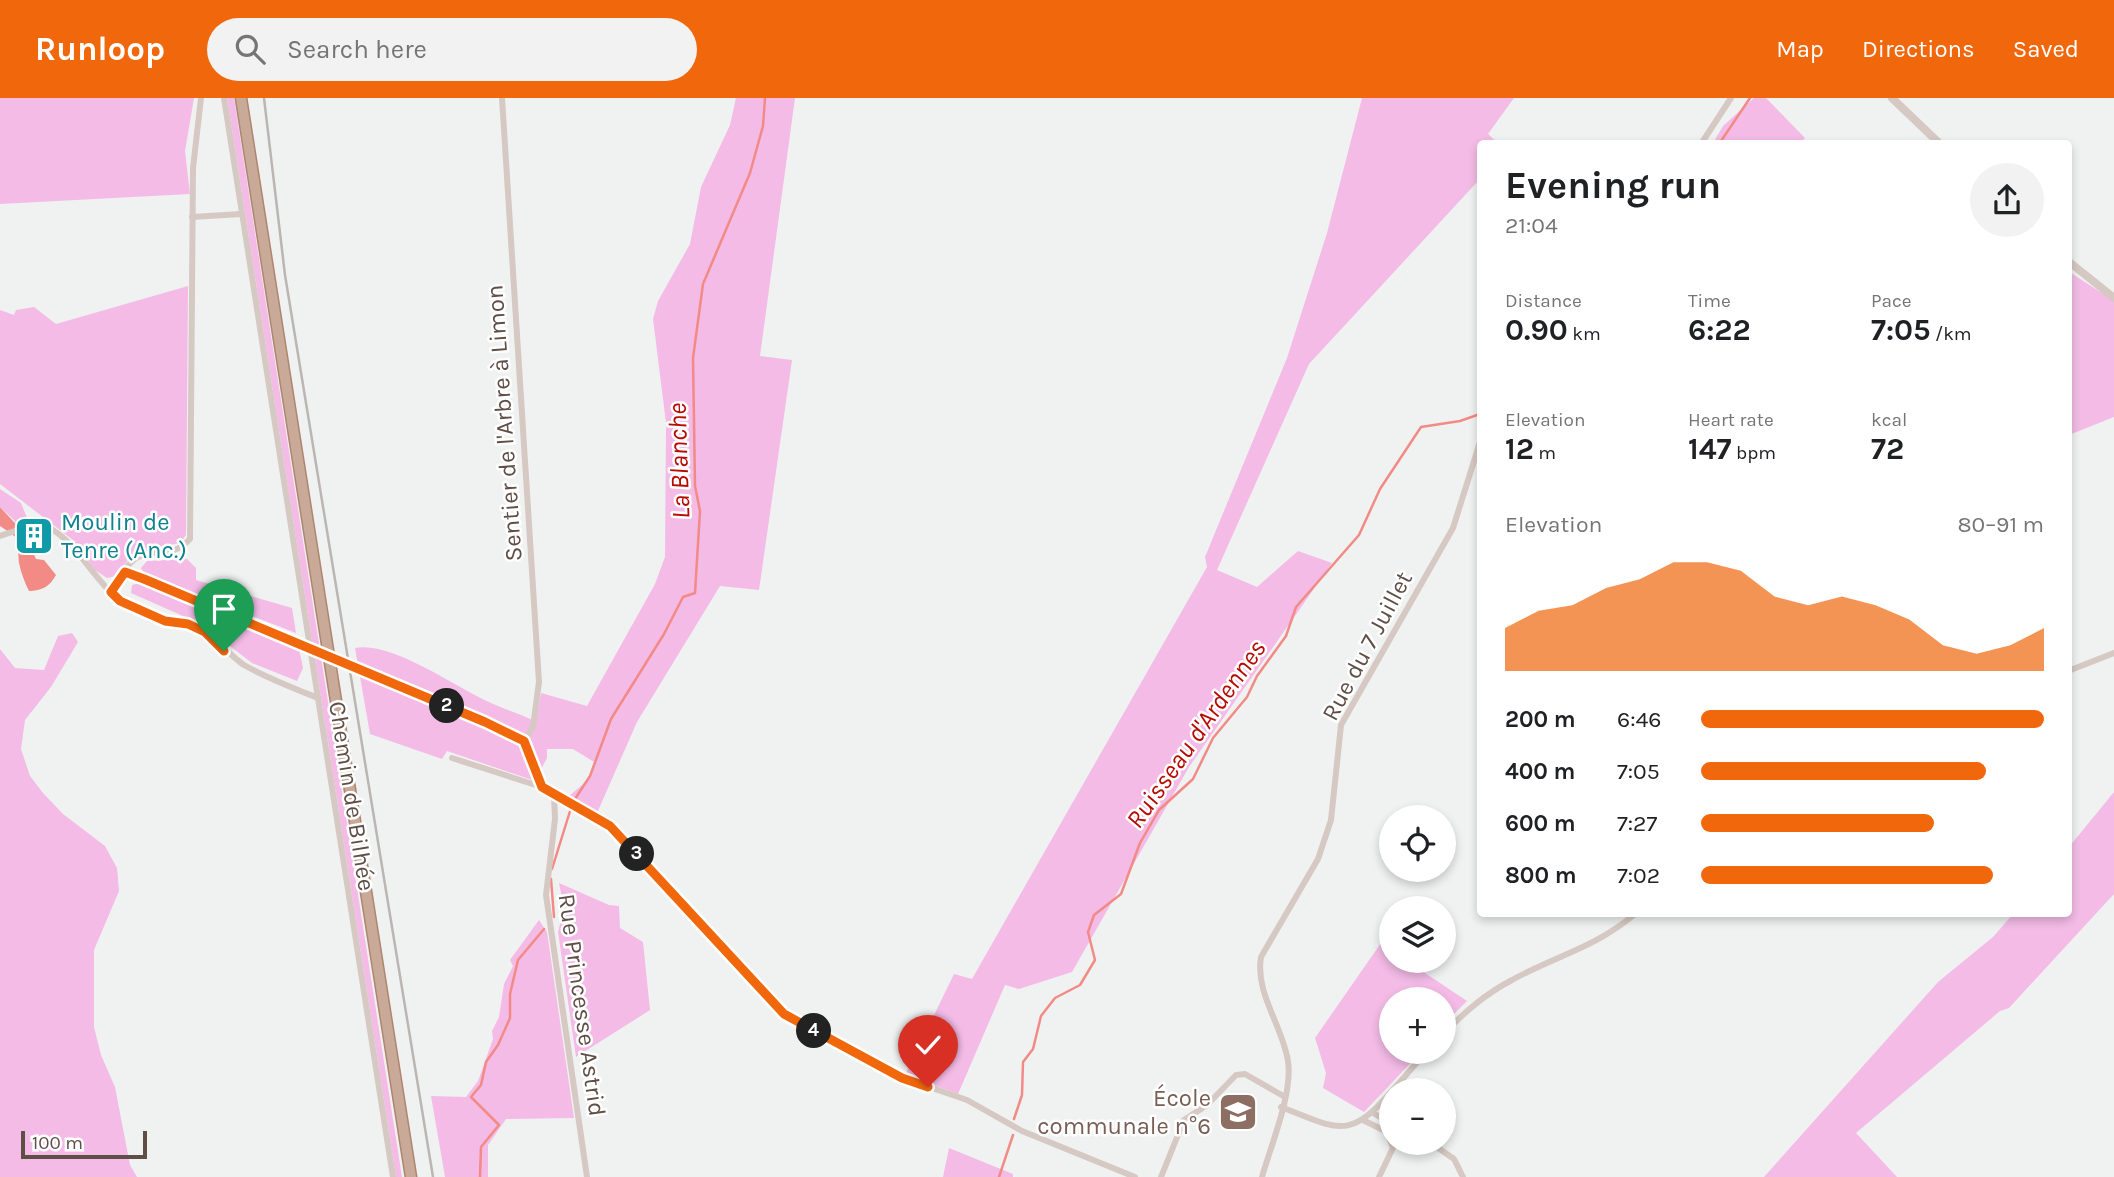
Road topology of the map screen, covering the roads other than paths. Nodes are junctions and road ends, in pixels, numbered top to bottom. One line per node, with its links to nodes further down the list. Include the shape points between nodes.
1 (201, 98): 10 (street)
2 (224, 98): 9 (street, Chemin de Bilhée)
3 (241, 98): 36 (highway)
4 (502, 98): 20 (street, Sentier de l'Arbre à Limon, via 539,682 533,727)
5 (1731, 98): 7 (street)
6 (1892, 98): 8 (street)
7 (1704, 140)
8 (1936, 140)
9 (241, 214): 10 (street); 19 (street, Chemin de Bilhée)
10 (192, 217): 15 (street, via 190,539 180,549 139,556)
11 (2072, 264): 12 (street)
12 (2114, 298)
13 (1477, 452): 28 (street, Rue du 7 Juillet, via 1453,528 1341,725 1331,820 1318,859 1261,957 1262,990 1289,1063)
14 (4, 535): 16 (street, via 38,523 53,529)
15 (125, 572): 16 (street); 20 (street, bridge)
16 (111, 592): 19 (street, via 120,601 165,621 205,632 246,666)
17 (2114, 653): 18 (street)
18 (2072, 669)
19 (317, 698): 35 (street, Chemin de Bilhée)
20 (524, 741): 22 (street)
21 (452, 758): 22 (street)
22 (542, 787): 23 (street)
23 (554, 796): 37 (street, Rue Princesse Astrid, via 546,895); 38 (street, via 610,826 788,1017 902,1078 967,1100 1022,1131)
24 (1631, 917): 25 (street, via 1598,942 1488,994)
25 (1456, 1022)
26 (1416, 1064): 27 (street)
27 (1403, 1078)
28 (1285, 1097): 30 (street, Rue du 7 Juillet); 39 (street, via 1245,1074 1236,1075 1184,1121)
29 (1379, 1106): 31 (street)
30 (1282, 1107): 33 (street, via 1343,1128); 40 (street, Rue du 7 Juillet)
31 (1373, 1113): 32 (street); 33 (street)
32 (1379, 1116)
33 (1363, 1120): 41 (street, via 1387,1132 1392,1148)
34 (1448, 1155): 42 (street)
35 (393, 1177)
36 (411, 1177)
37 (587, 1177)
38 (1135, 1177)
39 (1161, 1177)
40 (1262, 1177)
41 (1379, 1177)
42 (1463, 1177)

